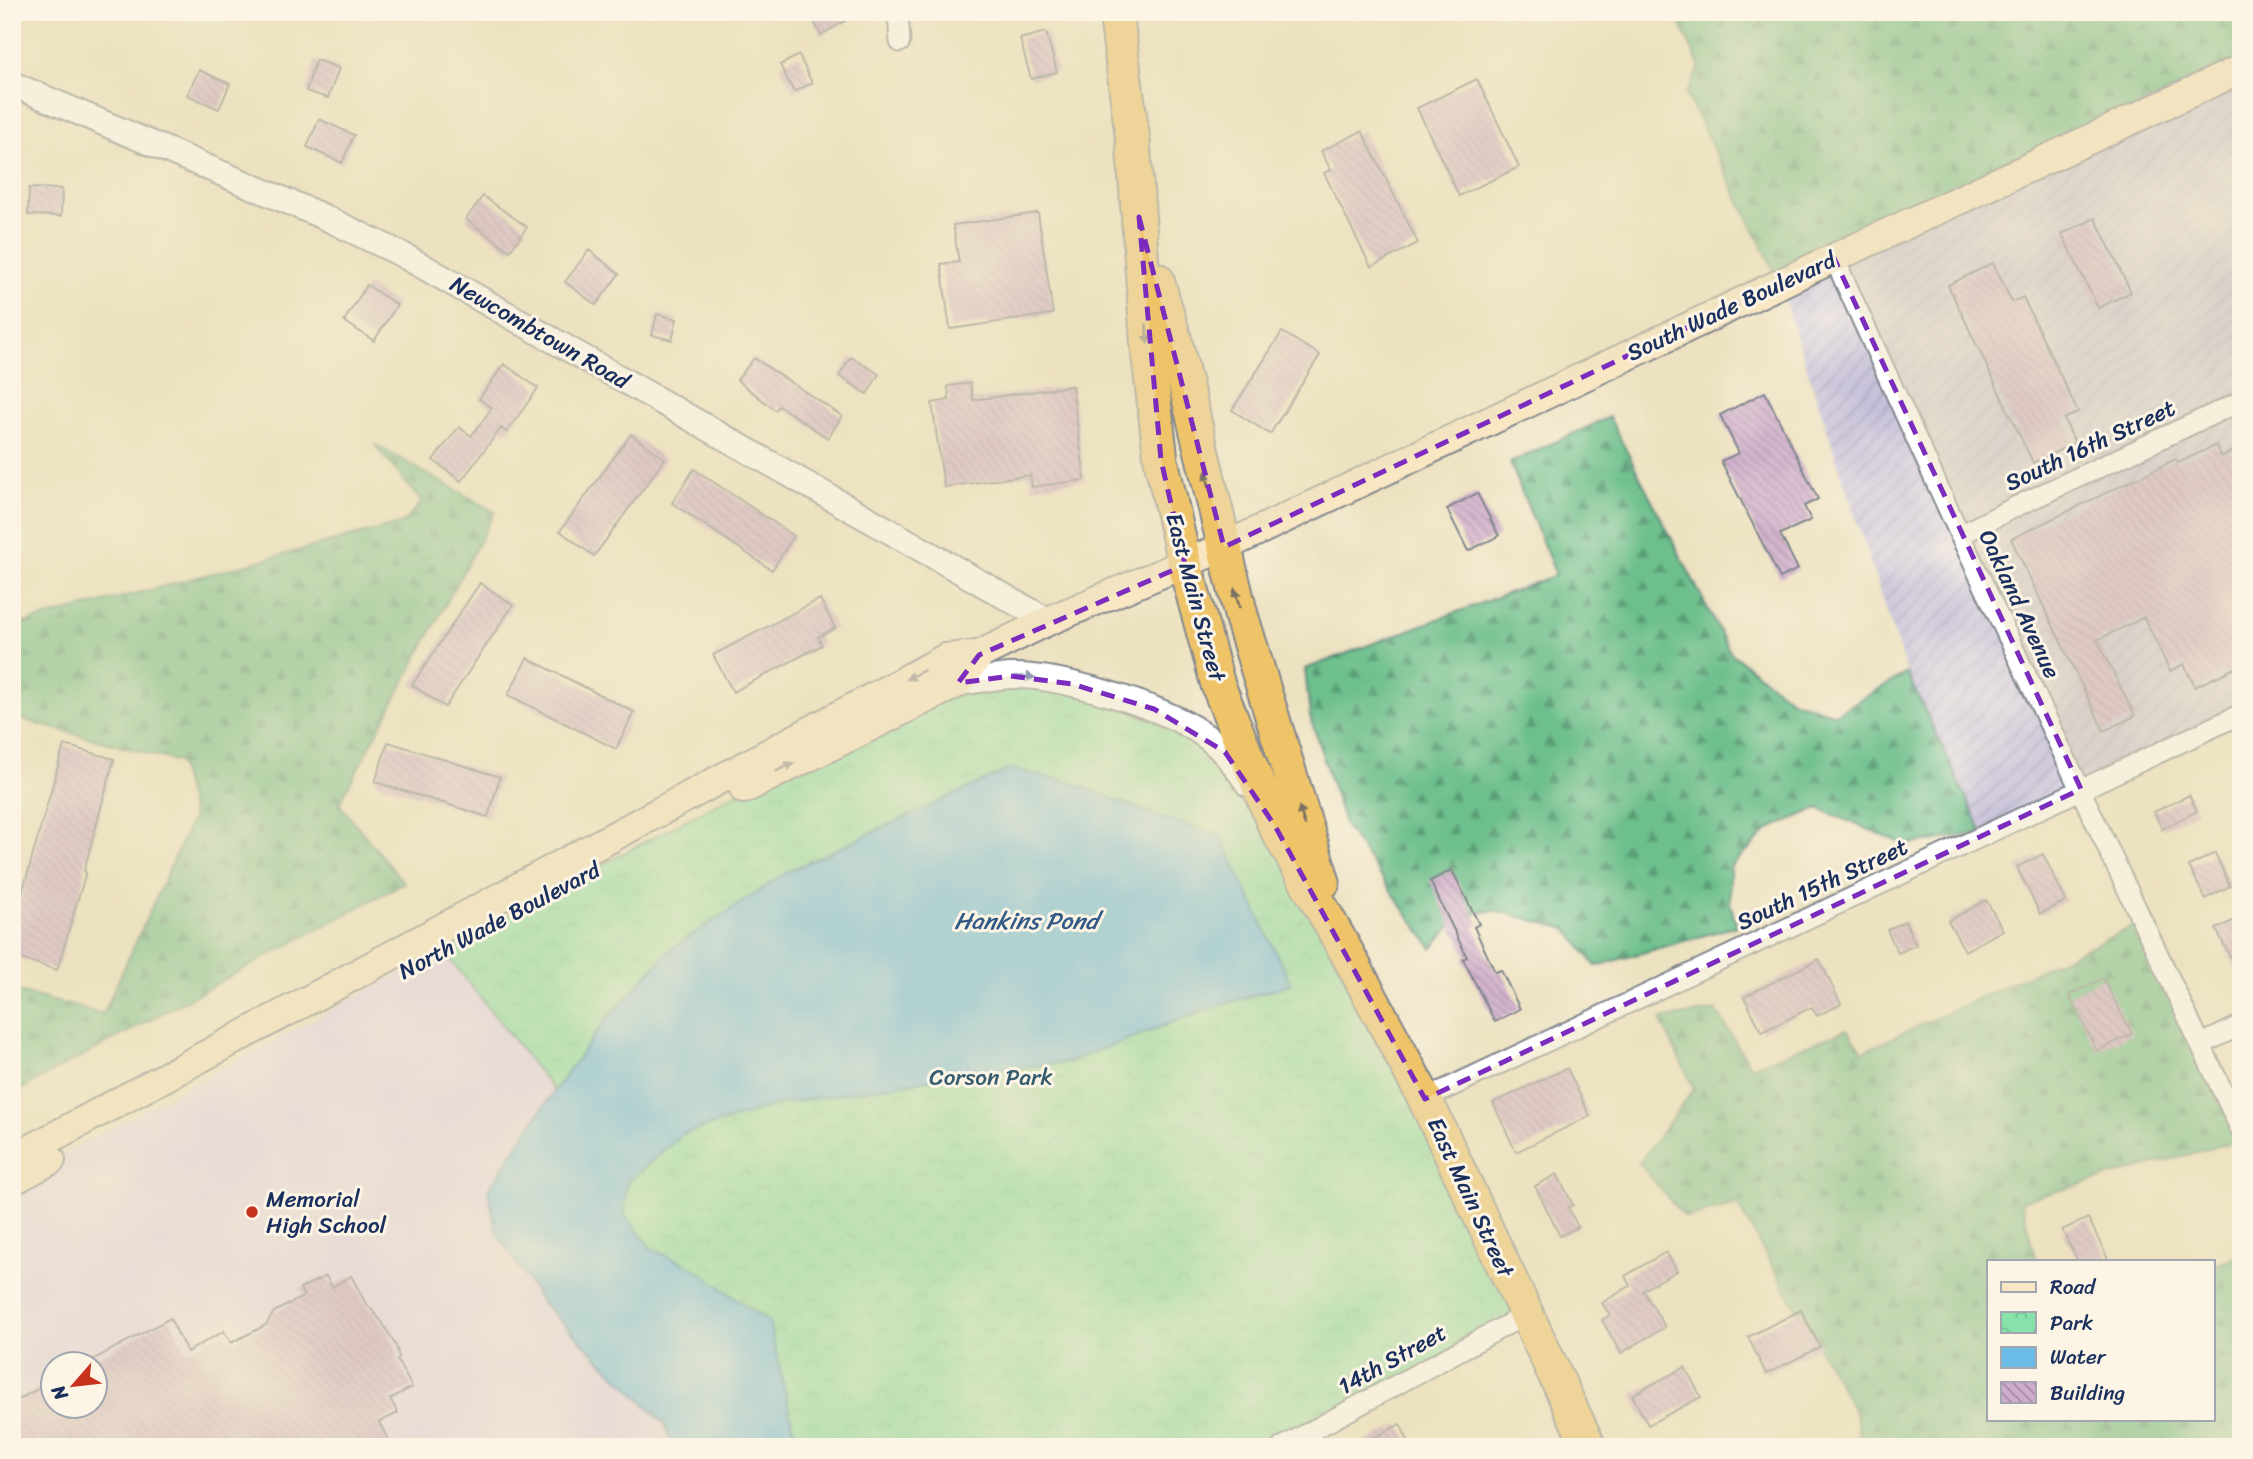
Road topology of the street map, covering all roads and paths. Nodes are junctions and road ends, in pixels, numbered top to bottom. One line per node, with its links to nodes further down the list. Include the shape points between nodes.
1 (898, 12): 3 (street)
2 (1116, 12): 6 (highway, East Main Street)
3 (901, 42)
4 (2241, 69): 7 (main road, South Wade Boulevard)
5 (12, 84): 12 (street, Newcombtown Road, via 401,254)
6 (1139, 217): 10 (highway, East Main Street, one-way to 6, via 1175,341); 11 (highway, East Main Street, one-way to 11, via 1161,460)
7 (1833, 258): 9 (street, Oakland Avenue); 10 (main road, South Wade Boulevard)
8 (2241, 401): 9 (street, South 16th Street)
9 (1960, 535): 16 (street, Oakland Avenue)
10 (1224, 547): 11 (main road, North Wade Boulevard); 18 (highway, East Main Street, one-way to 10, via 1272,719)
11 (1185, 565): 12 (main road, North Wade Boulevard); 17 (highway, East Main Street, via 1218,685)
12 (1048, 621): 13 (main road, North Wade Boulevard)
13 (979, 655): 14 (main road, North Wade Boulevard); 23 (main road, North Wade Boulevard, one-way to 23, via 946,658)
14 (957, 683): 17 (street, one-way to 17, via 1011,676 1044,678 1154,709 1200,732 1225,752); 24 (main road, North Wade Boulevard, one-way to 14, via 768,776)
15 (2241, 714): 16 (street, South 15th Street)
16 (2081, 789): 20 (street, Oakland Avenue); 21 (street, South 15th Street)
17 (1275, 826): 18 (highway, East Main Street)
18 (1346, 951): 21 (highway, East Main Street)
19 (2241, 1025): 20 (street)
20 (2202, 1044): 22 (street, Oakland Avenue)
21 (1425, 1099): 25 (highway, East Main Street)
22 (2241, 1130)
23 (12, 1159)
24 (12, 1181)
25 (1525, 1315): 26 (street, 14th Street); 27 (highway, East Main Street)
26 (1282, 1447)
27 (1589, 1447)

